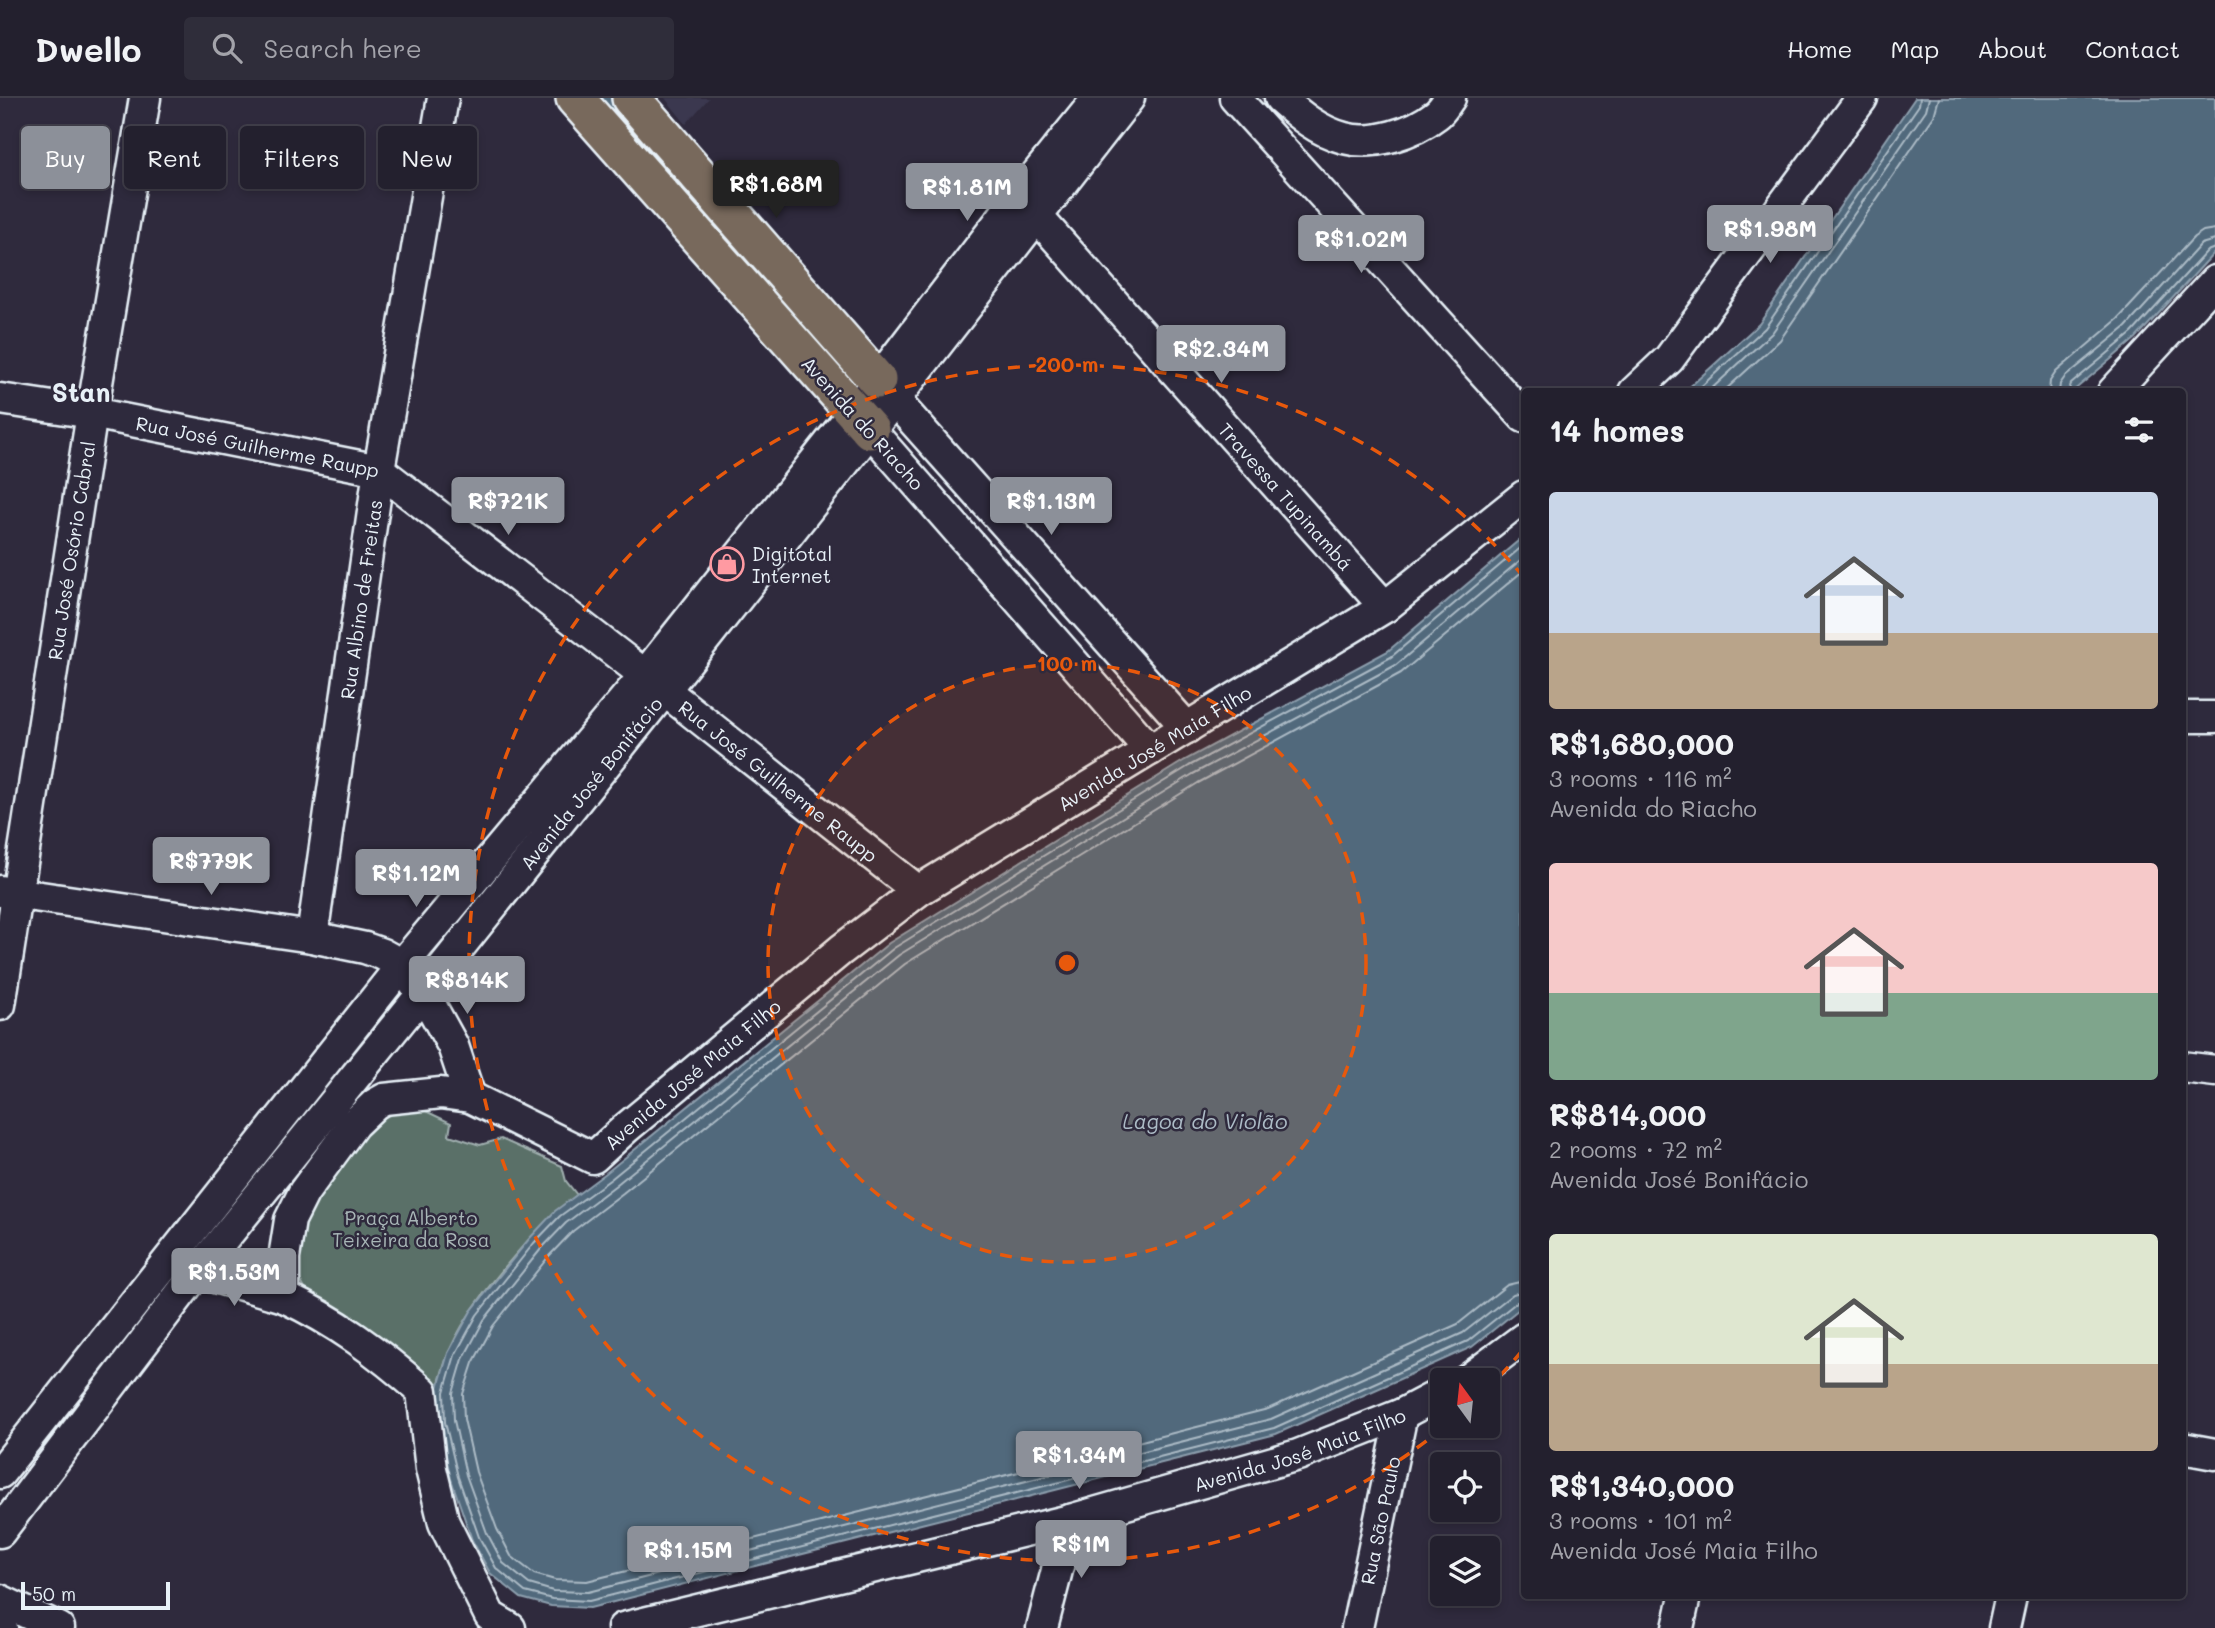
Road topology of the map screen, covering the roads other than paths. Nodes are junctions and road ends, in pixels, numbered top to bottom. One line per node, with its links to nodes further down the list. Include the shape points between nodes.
1 (145, 98): 17 (street, Rua José Osório Cabral)
2 (443, 98): 20 (street, Rua Albino de Freitas)
3 (575, 98): 19 (main road, Avenida do Riacho)
4 (631, 98): 15 (main road, Avenida do Riacho)
5 (1098, 98): 11 (street, Avenida José Bonifácio)
6 (1129, 98): 11 (street, Avenida José Bonifácio)
7 (1235, 98): 18 (street)
8 (1280, 98): 9 (street, via 1306,121 1360,141 1400,134 1437,114)
9 (1450, 98)
10 (1862, 98): 13 (street, via 1669,359)
11 (1027, 206): 15 (street, Avenida José Bonifácio); 22 (street, Travessa Tupinambá)
12 (2215, 281): 14 (street)
13 (1638, 388)
14 (2117, 388)
15 (886, 390): 19 (street, Avenida José Bonifácio); 26 (street, Avenida do Riacho)
16 (0, 399): 17 (street, Rua José Guilherme Raupp)
17 (92, 413): 20 (street, Rua José Guilherme Raupp); 29 (street, Rua José Osório Cabral)
18 (1521, 414)
19 (862, 421): 23 (street, Avenida José Bonifácio); 27 (street, Avenida do Riacho)
20 (379, 470): 23 (street, Rua José Guilherme Raupp); 30 (street, Rua Albino de Freitas)
21 (1521, 498): 22 (street, Avenida José Maia Filho)
22 (1385, 607): 26 (street, Avenida José Maia Filho)
23 (654, 683): 28 (street, Rua José Guilherme Raupp); 31 (street, Avenida José Bonifácio); 32 (street, Avenida José Bonifácio)
24 (2186, 717): 25 (street)
25 (2215, 717)
26 (1187, 728): 27 (street, Avenida José Maia Filho)
27 (1150, 750): 28 (street, Avenida José Maia Filho)
28 (918, 891): 36 (street, Avenida José Maia Filho, via 593,1158)
29 (9, 893): 30 (street); 33 (street, Rua José Osório Cabral)
30 (312, 937): 31 (street, via 365,948)
31 (402, 965): 32 (street); 37 (street, Avenida José Bonifácio)
32 (422, 994): 36 (street, via 453,1046); 38 (street, Avenida José Bonifácio)
33 (0, 1004)
34 (2186, 1067): 35 (street)
35 (2215, 1071)
36 (470, 1097): 40 (street, Avenida José Maia Filho, via 442,1093 384,1099 354,1124 304,1192 290,1220)
37 (200, 1221): 38 (street); 47 (street, Avenida José Bonifácio)
38 (224, 1238): 39 (street, Avenida José Bonifácio)
39 (197, 1272): 40 (street); 49 (street, Avenida José Bonifácio)
40 (284, 1297): 53 (street, via 366,1343 422,1391 431,1469 444,1523)
41 (1521, 1340): 42 (street)
42 (1484, 1368)
43 (1430, 1399): 44 (street, Avenida José Maia Filho)
44 (1402, 1413): 48 (street, Avenida José Maia Filho, via 1298,1455); 57 (street, Rua São Paulo)
45 (2186, 1449): 46 (street)
46 (2215, 1454)
47 (0, 1473)
48 (1070, 1520): 55 (street, Avenida José Maia Filho); 56 (street)
49 (0, 1532)
50 (1684, 1599): 58 (street)
51 (2010, 1599): 59 (street)
52 (0, 1600): 54 (street)
53 (495, 1624)
54 (59, 1628)
55 (623, 1628)
56 (1043, 1628)
57 (1357, 1628)
58 (1678, 1628)
59 (2004, 1628)

